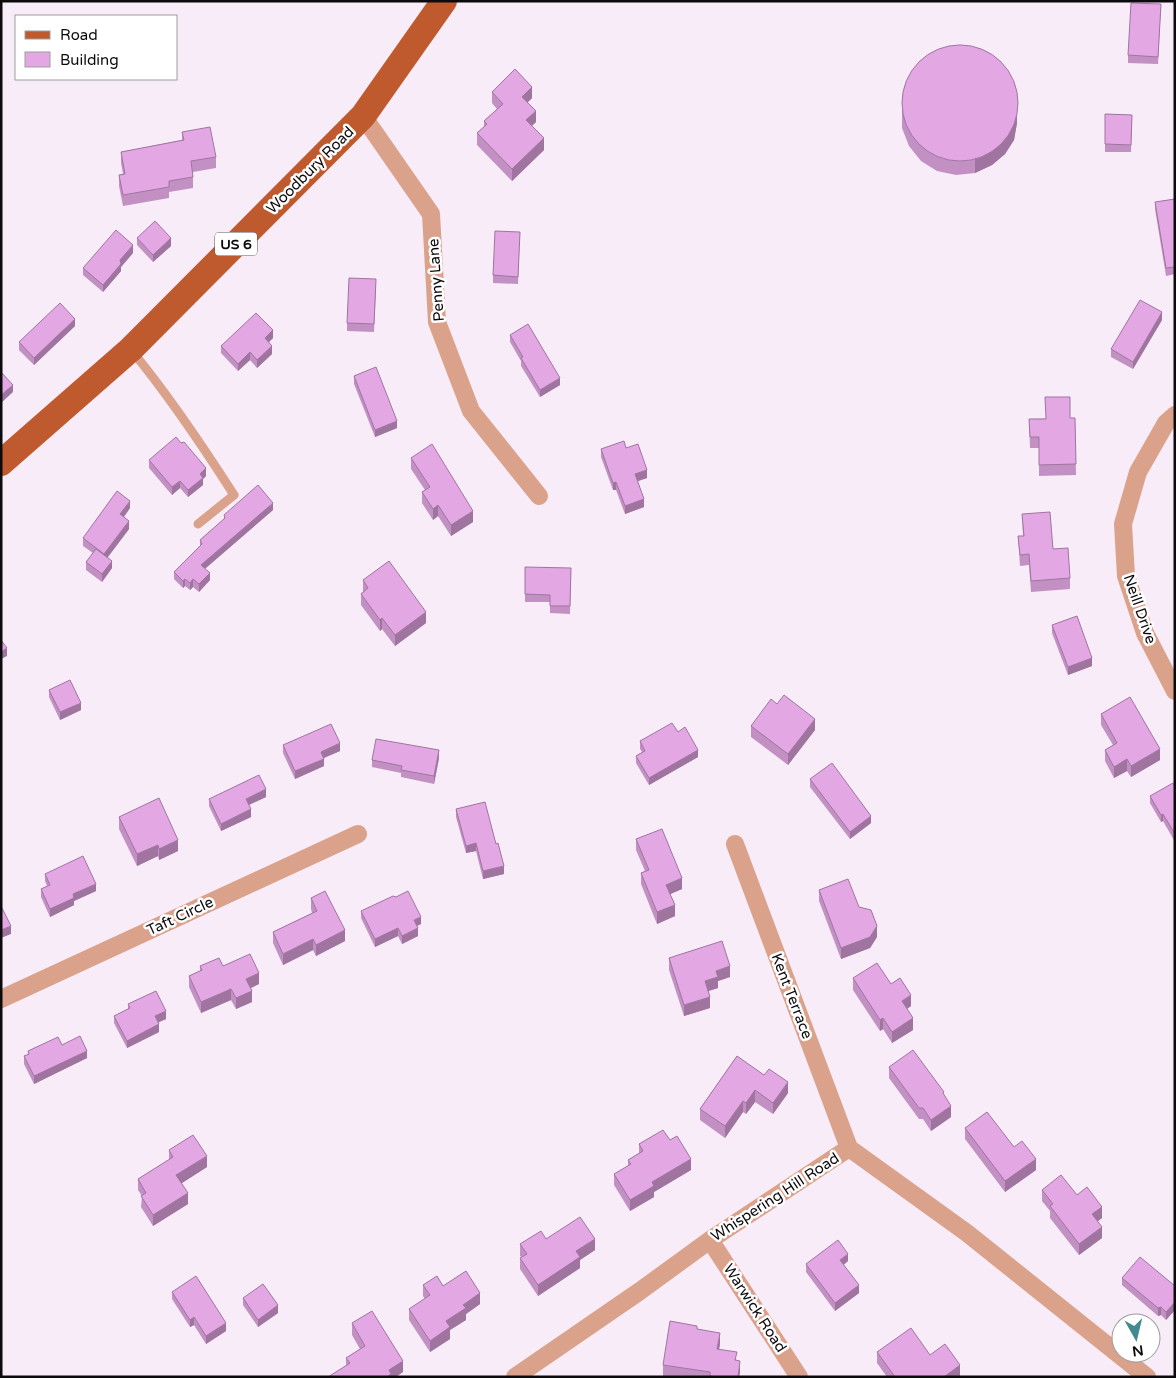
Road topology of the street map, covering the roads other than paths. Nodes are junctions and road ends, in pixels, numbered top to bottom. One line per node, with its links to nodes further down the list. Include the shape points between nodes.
1 (444, 1): 2 (main road, Woodbury Road / US 6)
2 (363, 116): 3 (main road, Woodbury Road / US 6); 6 (street, Penny Lane, via 431,214 437,322 471,411)
3 (131, 349): 5 (main road, Woodbury Road / US 6); 7 (lane, via 195,434 234,495)
4 (1175, 415): 8 (street, Neill Drive, via 1166,424 1138,472 1123,524 1126,576 1146,633)
5 (1, 463)
6 (539, 496)
7 (198, 524)
8 (1175, 691)
9 (358, 834): 11 (street, Taft Circle)
10 (735, 844): 12 (street, Kent Terrace)
11 (1, 999)
12 (849, 1148): 13 (street, Whispering Hill Road); 16 (street, Whispering Hill Road, via 967,1232)
13 (710, 1240): 14 (street, Whispering Hill Road); 15 (street, Warwick Road)
14 (515, 1377)
15 (799, 1377)
16 (1148, 1377)

